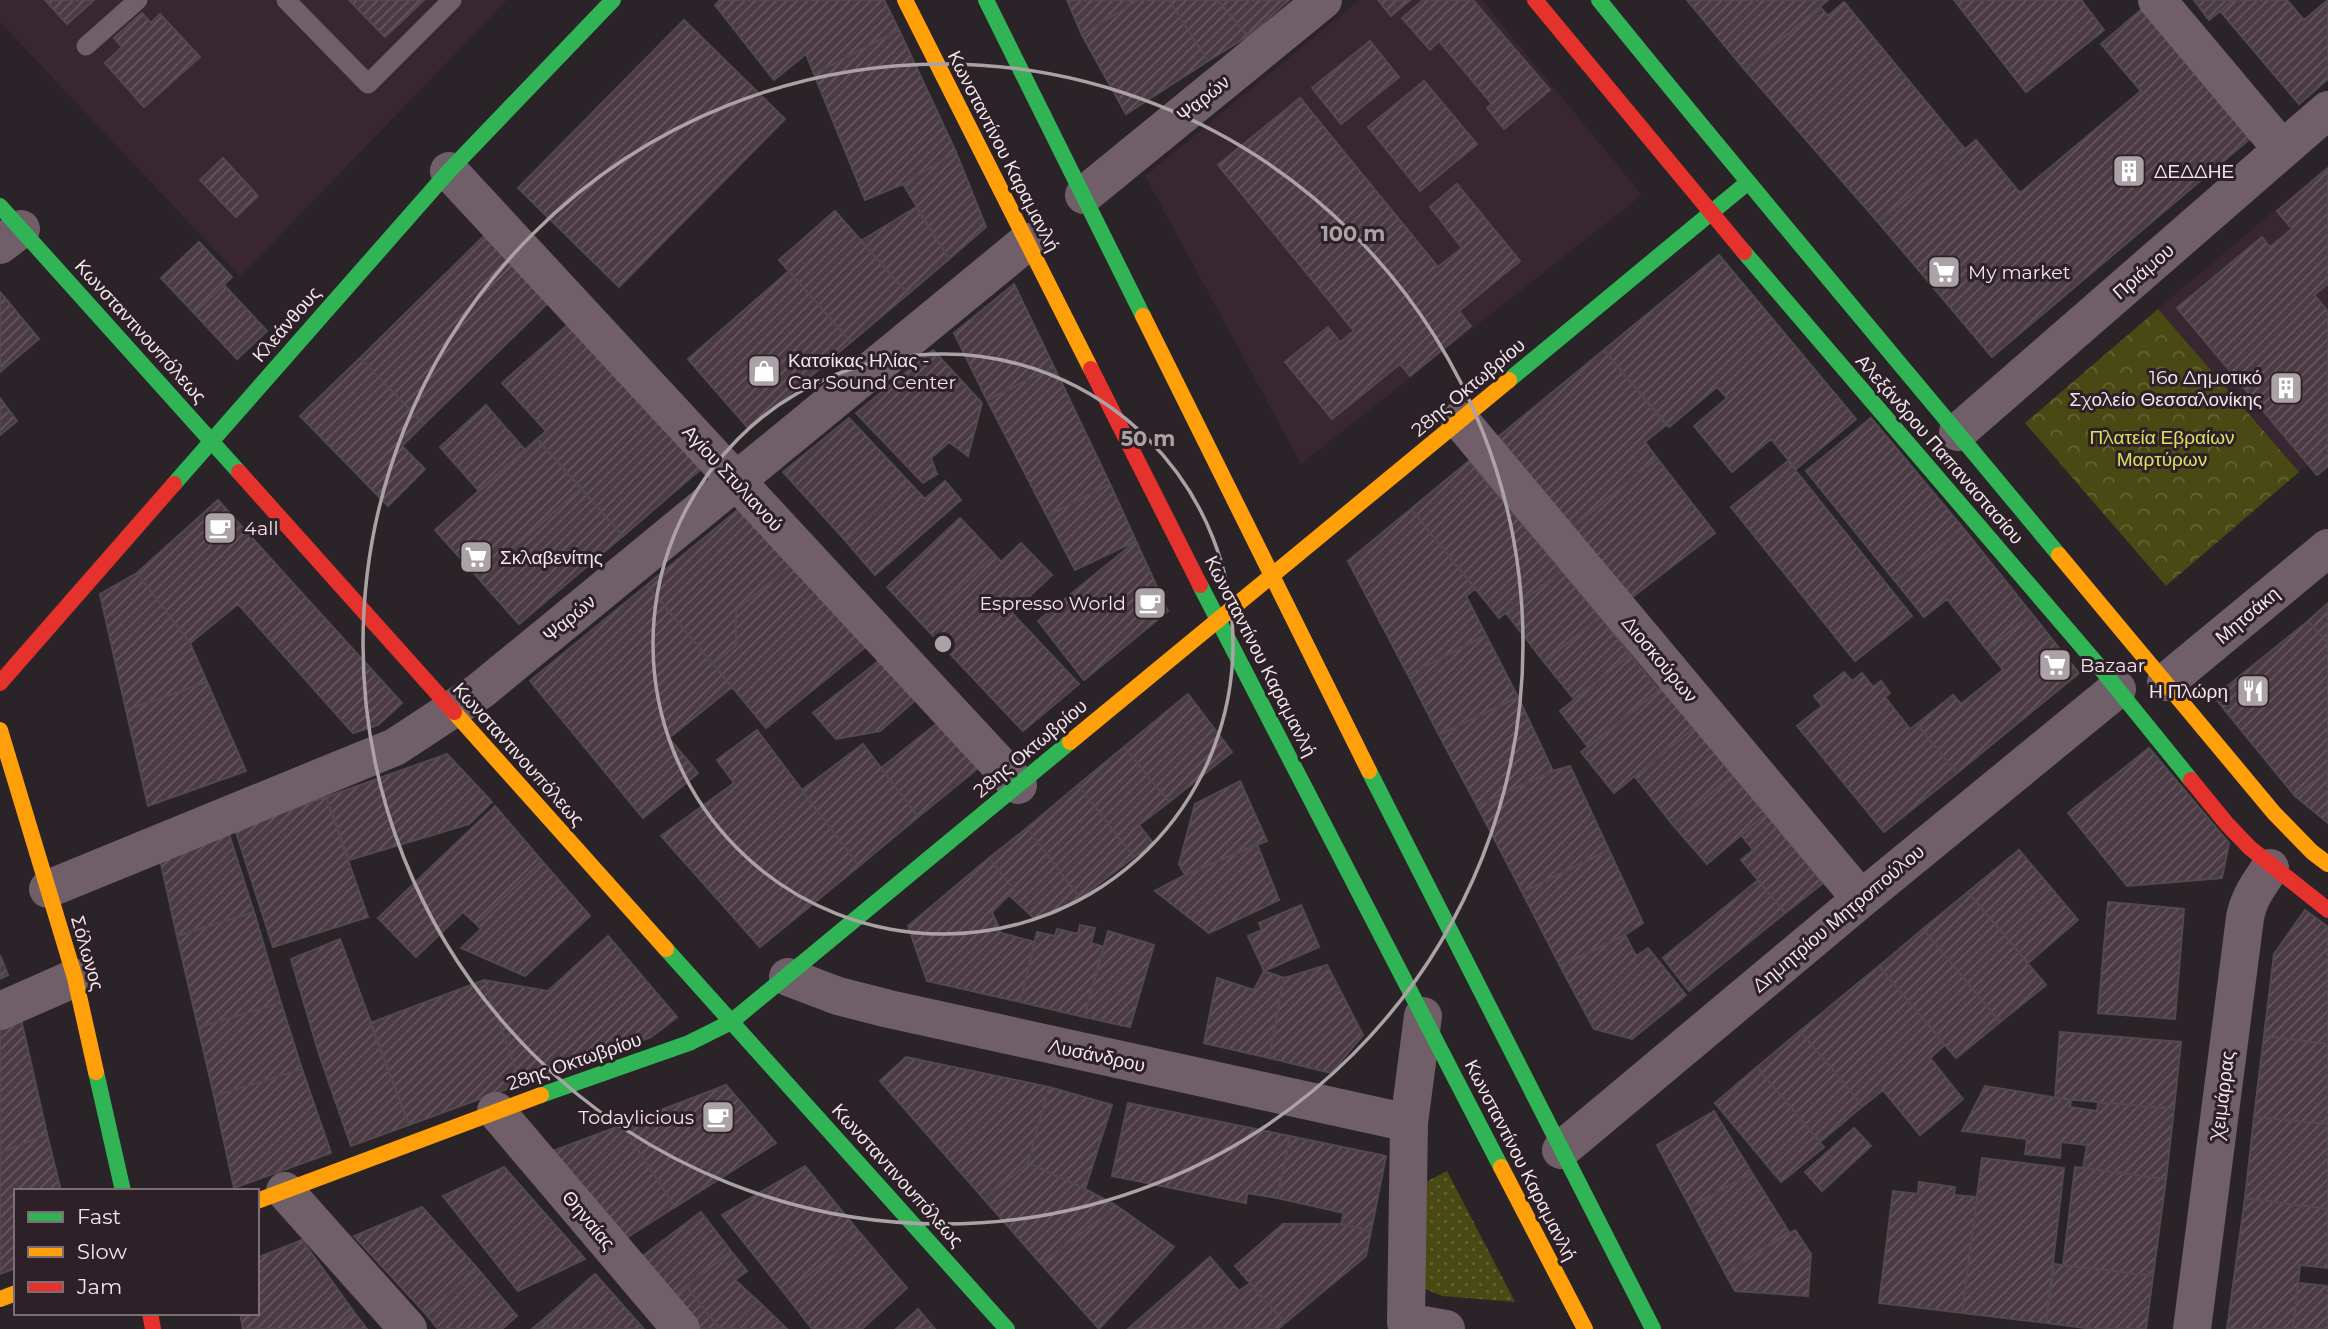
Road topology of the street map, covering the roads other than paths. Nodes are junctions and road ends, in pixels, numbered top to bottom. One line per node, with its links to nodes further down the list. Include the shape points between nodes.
1 (138, 0): 11 (lane)
2 (286, 0): 3 (lane, via 368,84)
3 (452, 0)
4 (613, 0): 14 (main road, Κλεάνθους)
5 (905, 0): 19 (main road, Κωνσταντίνου Καραμανλή)
6 (986, 0): 16 (main road)
7 (1323, 0): 16 (street, Ψαρών)
8 (1535, 0): 17 (main road, Αλεξάνδρου Παπαναστασίου)
9 (1599, 0): 15 (main road, Αλεξάνδρου Παπαναστασίου)
10 (2157, 0): 13 (street)
11 (86, 46)
12 (2328, 110): 13 (street, Πριάμου)
13 (2282, 149): 21 (street, Πριάμου)
14 (449, 171): 22 (main road, Κλεάνθους); 23 (street, Αγίου Στυλιανού)
15 (1747, 183): 17 (main road, 28ης Οκτωβρίου); 21 (main road, Αλεξάνδρου Παπαναστασίου)
16 (1084, 195): 25 (main road)
17 (1710, 213): 20 (main road, 28ης Οκτωβρίου); 29 (main road, Αλεξάνδρου Παπαναστασίου)
18 (7, 227): 22 (main road, Κωνσταντινουπόλεως)
19 (1027, 242): 23 (street, Ψαρών); 26 (main road, Κωνσταντίνου Καραμανλή)
20 (1460, 420): 25 (main road, 28ης Οκτωβρίου); 36 (street, Διοσκούρων)
21 (1958, 432): 27 (main road, Αλεξάνδρου Παπαναστασίου)
22 (211, 442): 28 (main road, Κλεάνθους); 30 (main road, Κωνσταντινουπόλεως)
23 (735, 480): 30 (street, Ψαρών); 32 (street, Αγίου Στυλιανού)
24 (2328, 548): 27 (street, Μητσάκη)
25 (1272, 575): 26 (main road, 28ης Οκτωβρίου); 45 (main road)
26 (1218, 620): 32 (main road, 28ης Οκτωβρίου); 41 (main road, Κωνσταντίνου Καραμανλή)
27 (2166, 682): 33 (main road, Αλεξάνδρου Παπαναστασίου, via 2274,813)
28 (0, 683)
29 (2117, 689): 34 (main road, Αλεξάνδρου Παπαναστασίου, via 2227,824); 36 (street, Δημητρίου Μητροπούλου)
30 (452, 711): 35 (street, Ψαρών, via 395,747); 42 (main road, Κωνσταντινουπόλεως)
31 (0, 730): 35 (main road, Σόλωνος)
32 (1018, 785): 38 (main road, 28ης Οκτωβρίου)
33 (2328, 864)
34 (2270, 868): 37 (main road, Αλεξάνδρου Παπαναστασίου); 55 (street, Χειμάρρας, via 2255,890 2245,918)
35 (48, 889): 39 (main road, Σόλωνος)
36 (1861, 899): 45 (street, Δημητρίου Μητροπούλου)
37 (2328, 910)
38 (788, 977): 42 (main road, 28ης Οκτωβρίου); 44 (street, Λυσάνδρου, via 889,1009)
39 (75, 978): 40 (street); 46 (main road, Σόλωνος)
40 (0, 1011)
41 (1423, 1016): 44 (street); 53 (main road, Κωνσταντίνου Καραμανλή)
42 (731, 1022): 43 (main road, 28ης Οκτωβρίου, via 670,1049); 51 (main road, Κωνσταντινουπόλεως)
43 (496, 1111): 47 (main road, 28ης Οκτωβρίου); 50 (street, Θηναίας)
44 (1409, 1124): 48 (street)
45 (1561, 1150): 54 (main road)
46 (123, 1189)
47 (271, 1196): 49 (street)
48 (1402, 1325): 52 (street)
49 (408, 1329)
50 (681, 1329)
51 (1007, 1329)
52 (1446, 1329)
53 (1585, 1329)
54 (1653, 1329)
55 (2192, 1329)

